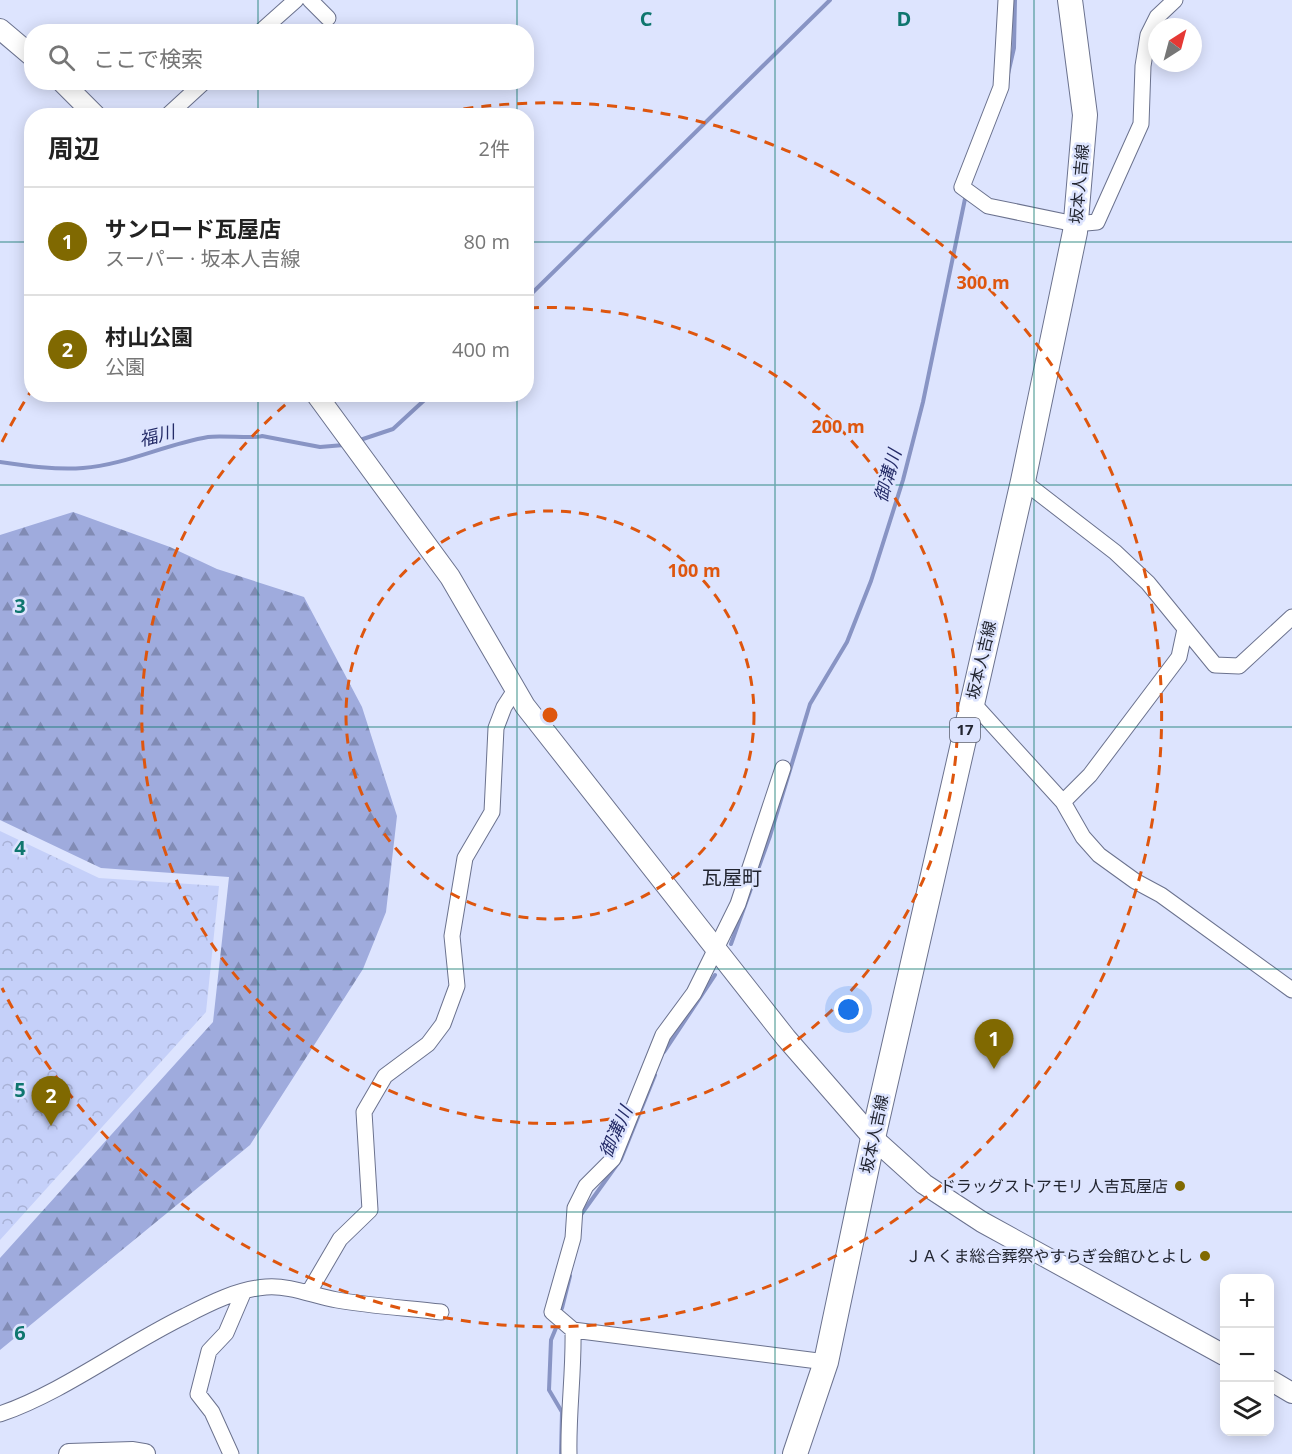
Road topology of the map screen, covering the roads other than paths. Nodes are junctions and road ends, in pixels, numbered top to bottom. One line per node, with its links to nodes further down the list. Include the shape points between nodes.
1 (296, 0): 7 (street)
2 (310, 0): 6 (street)
3 (1006, 0): 14 (street, via 1001,87 962,187 988,206)
4 (1070, 0): 14 (main road, 坂本人吉線 / 17, via 1085,115)
5 (1175, 0): 14 (street, via 1157,17 1148,35 1141,123 1133,146 1098,222)
6 (328, 18)
7 (269, 24)
8 (0, 29): 9 (street)
9 (24, 49)
10 (70, 90): 12 (street)
11 (195, 90): 13 (street)
12 (88, 108)
13 (176, 108)
14 (1075, 224): 16 (main road, 坂本人吉線 / 17)
15 (322, 402): 19 (street, via 450,577)
16 (1023, 482): 18 (street, via 1115,552 1148,583); 20 (main road, 坂本人吉線 / 17)
17 (1292, 617): 18 (street, via 1239,666 1215,665)
18 (1185, 629): 22 (street, via 1179,657 1090,775)
19 (515, 690): 23 (street); 27 (street, via 496,728 492,812 465,858 452,936 457,986 443,1024 428,1044 386,1076 364,1112 370,1210 340,1239)
20 (972, 702): 22 (street); 25 (main road, 坂本人吉線 / 17)
21 (783, 768): 23 (street, via 738,903)
22 (1063, 802): 24 (street, via 1083,837 1099,855)
23 (716, 948): 25 (street, via 786,1038); 29 (street, via 694,993 663,1035 613,1159 586,1186 575,1208 573,1238 552,1312)
24 (1292, 990)
25 (873, 1138): 30 (street, via 924,1184 982,1222); 31 (main road, 坂本人吉線 / 17)
26 (244, 1291): 27 (street, via 267,1287); 34 (street, via 181,1317); 37 (street, via 226,1333 209,1351 198,1394 212,1413)
27 (309, 1292): 28 (street, via 336,1300)
28 (441, 1312)
29 (573, 1330): 31 (street); 38 (street)
30 (1220, 1353)
31 (826, 1362): 39 (main road, 坂本人吉線 / 17)
32 (1273, 1382): 33 (street)
33 (1292, 1393)
34 (0, 1414)
35 (69, 1454): 36 (street)
36 (145, 1454)
37 (231, 1454)
38 (570, 1454)
39 (795, 1454)

